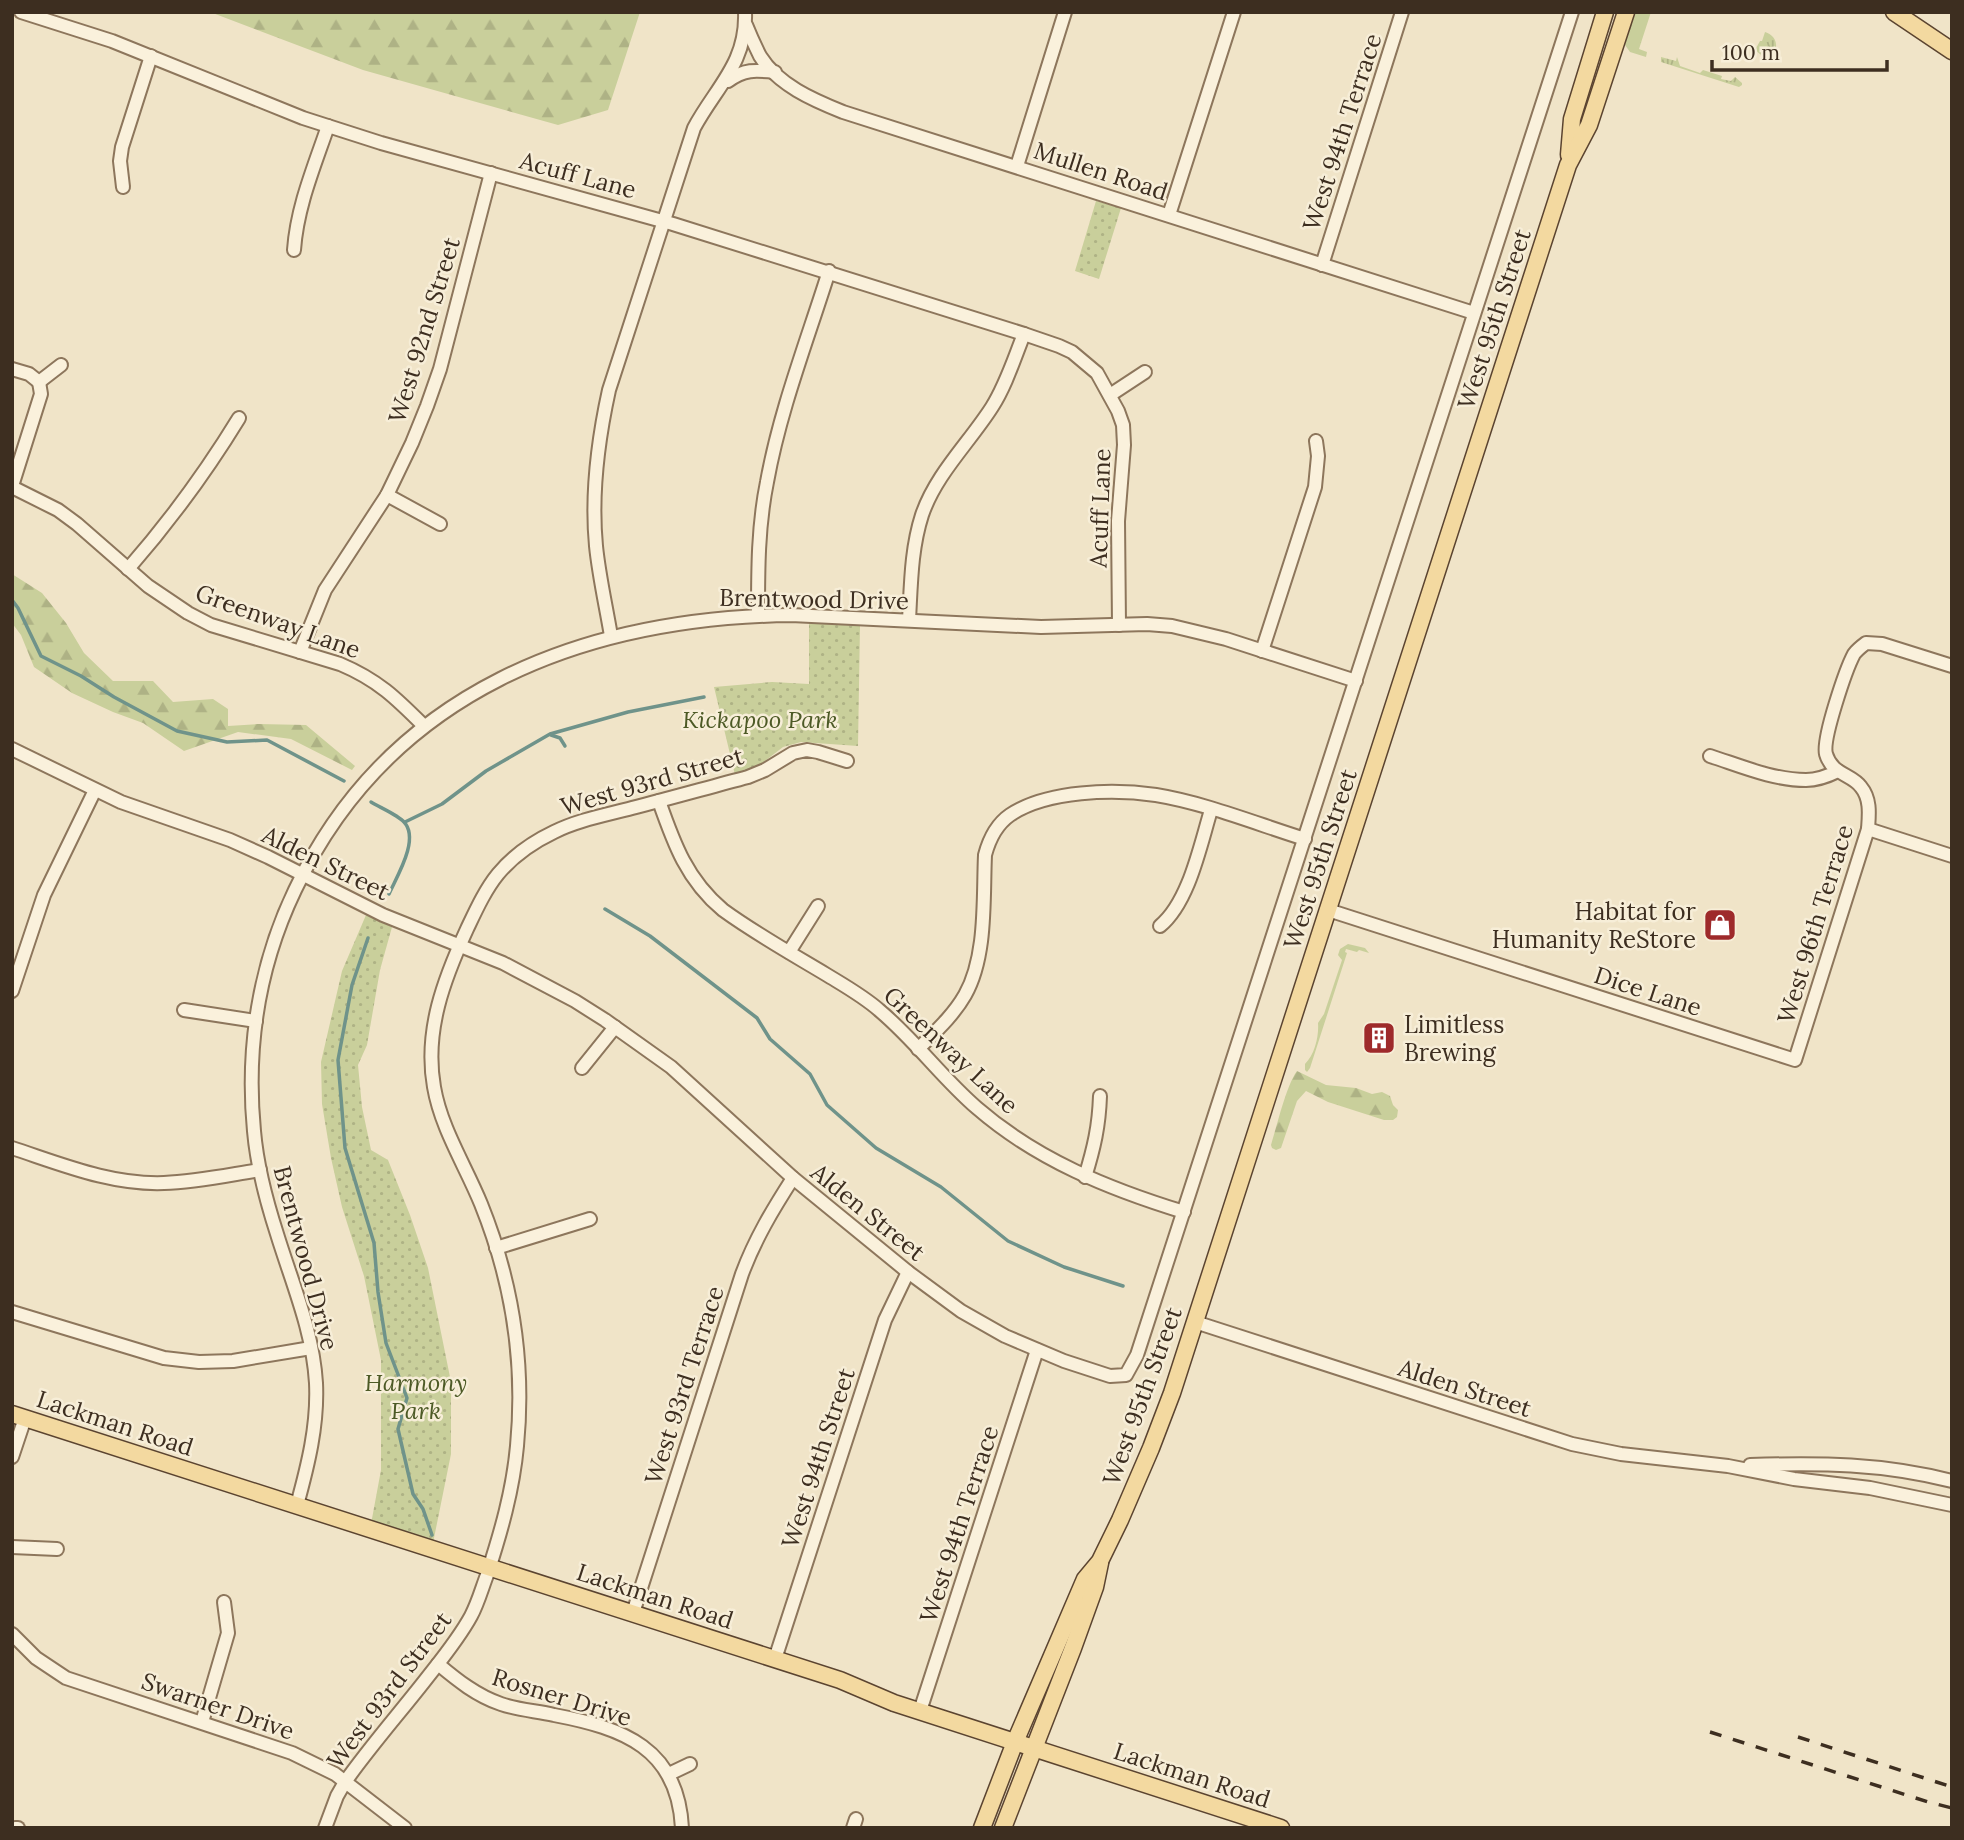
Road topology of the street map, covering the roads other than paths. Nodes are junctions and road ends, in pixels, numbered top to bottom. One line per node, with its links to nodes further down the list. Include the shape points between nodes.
1 (21, 12): 11 (street, Acuff Lane)
2 (1065, 12): 16 (street)
3 (1234, 12): 19 (street)
4 (1402, 12): 22 (street, West 94th Terrace)
5 (1572, 12): 24 (street, West 95th Street)
6 (1605, 12): 15 (main road, West 95th Street, via 1573,119)
7 (1626, 12): 15 (main road, West 95th Street, via 1589,125)
8 (1894, 12): 10 (main road)
9 (746, 19): 12 (street, Mullen Road, via 761,58); 13 (street, via 739,54)
10 (1952, 51)
11 (151, 56): 14 (street, Acuff Lane); 18 (street, via 122,147)
12 (775, 72): 13 (street, via 739,72); 16 (street, Mullen Road, via 814,101)
13 (724, 83): 20 (street, via 694,128)
14 (328, 126): 17 (street, Acuff Lane); 21 (street, via 303,198)
15 (1568, 165): 58 (main road, West 95th Street)
16 (1017, 166): 19 (street, Mullen Road)
17 (491, 173): 20 (street, Acuff Lane); 34 (street, West 92nd Street, via 440,369)
18 (123, 187)
19 (1169, 215): 22 (street, Mullen Road)
20 (663, 221): 23 (street, Acuff Lane); 40 (street, via 609,390 598,457 596,544)
21 (294, 250)
22 (1322, 265): 24 (street, Mullen Road)
23 (829, 271): 25 (street, Acuff Lane); 37 (street, via 768,474 760,528)
24 (1474, 313): 44 (street, West 95th Street)
25 (1024, 334): 30 (street, Acuff Lane, via 1072,352 1097,373); 38 (street, via 993,405 940,479 923,513 913,559)
26 (61, 365): 29 (street)
27 (12, 369): 29 (street)
28 (1145, 372): 30 (street)
29 (39, 382): 33 (street, via 41,394)
30 (1110, 395): 39 (street, Acuff Lane, via 1123,425 1125,445 1118,521)
31 (239, 418): 36 (street, via 192,491)
32 (1316, 441): 41 (street, via 1315,487)
33 (12, 486): 36 (street, Greenway Lane, via 67,517)
34 (387, 495): 35 (street); 42 (street, West 92nd Street, via 325,590)
35 (440, 524)
36 (128, 569): 42 (street, Greenway Lane, via 165,599 211,625)
37 (758, 615): 38 (street, Brentwood Drive); 40 (street, Brentwood Drive, via 675,623)
38 (909, 621): 39 (street, Brentwood Drive)
39 (1119, 625): 41 (street, Brentwood Drive, via 1172,626)
40 (611, 636): 45 (street, Brentwood Drive, via 509,674)
41 (1262, 651): 44 (street, Brentwood Drive)
42 (300, 652): 45 (street, Greenway Lane, via 369,678)
43 (1952, 666): 49 (street, West 96th Terrace, via 1882,644 1866,643 1855,652 1825,744)
44 (1356, 681): 54 (street, West 95th Street)
45 (424, 726): 56 (street, Brentwood Drive, via 342,808)
46 (12, 749): 50 (street, Alden Street)
47 (1710, 756): 49 (street, via 1775,777 1807,780)
48 (847, 761): 51 (street, West 93rd Street, via 807,750 793,752 748,777)
49 (1838, 771): 53 (street, West 96th Terrace, via 1861,786 1869,807)
50 (95, 790): 56 (street, Alden Street, via 230,840); 62 (street, via 44,895)
51 (659, 801): 60 (street, West 93rd Street, via 584,821 529,846 497,875); 61 (street, Greenway Lane, via 676,848 697,884 723,910)
52 (1211, 810): 54 (street); 59 (street, via 1186,888 1170,918); 66 (street, via 1156,795 1119,792 1055,798 1010,815 985,855 974,975 951,1016)
53 (1868, 829): 55 (street); 67 (street, West 96th Terrace)
54 (1305, 839): 74 (street, West 95th Street)
55 (1952, 856)
56 (302, 874): 60 (street, Alden Street, via 383,915); 64 (street, Brentwood Drive, via 271,950)
57 (818, 906): 61 (street)
58 (1328, 910): 67 (street, Dice Lane); 79 (main road, West 95th Street)
59 (1160, 926)
60 (460, 945): 65 (street, Alden Street, via 538,980); 76 (street, West 93rd Street, via 436,1009 432,1076 441,1114)
61 (789, 952): 66 (street, Greenway Lane, via 880,1010)
62 (12, 991)
63 (184, 1010): 64 (street)
64 (256, 1021): 71 (street, Brentwood Drive, via 251,1098)
65 (615, 1027): 68 (street); 73 (street, Alden Street, via 681,1075)
66 (918, 1049): 72 (street, Greenway Lane, via 988,1117 1046,1157)
67 (1795, 1060)
68 (582, 1068)
69 (1100, 1096): 72 (street, via 1096,1141)
70 (12, 1148): 71 (street, via 133,1182 186,1182)
71 (260, 1170): 80 (street, Brentwood Drive)
72 (1085, 1177): 74 (street, Greenway Lane)
73 (793, 1178): 77 (street, Alden Street); 94 (street, West 93rd Terrace, via 752,1246)
74 (1184, 1212): 82 (street, West 95th Street, via 1137,1355)
75 (590, 1219): 76 (street)
76 (496, 1248): 92 (street, West 93rd Street, via 512,1308 520,1392 512,1482)
77 (908, 1272): 81 (street, Alden Street, via 961,1311); 96 (street, West 94th Street, via 885,1320)
78 (12, 1312): 80 (street, via 164,1358 233,1361)
79 (1195, 1322): 85 (street, Alden Street, via 1572,1444); 91 (main road, West 95th Street, via 1151,1448)
80 (311, 1348): 87 (street, Brentwood Drive, via 316,1381 313,1439)
81 (1037, 1350): 82 (street, Alden Street, via 1110,1376); 98 (street, West 94th Terrace)
82 (1126, 1375)
83 (18, 1416): 84 (street); 87 (main road, Lackman Road)
84 (12, 1457)
85 (1728, 1466): 86 (street, Alden Street, via 1870,1465); 88 (street, Alden Street)
86 (1952, 1481)
87 (297, 1505): 92 (main road, Lackman Road)
88 (1952, 1505)
89 (12, 1547): 90 (street)
90 (57, 1549)
91 (1100, 1561): 100 (main road, West 95th Street, via 1085,1579); 101 (main road, West 95th Street, via 1096,1587)
92 (489, 1567): 94 (main road, Lackman Road); 97 (street, West 93rd Street, via 473,1613)
93 (224, 1602): 99 (street, via 228,1633)
94 (633, 1613): 96 (main road, Lackman Road)
95 (12, 1634): 99 (street, Swarner Drive, via 66,1678)
96 (775, 1659): 98 (main road, Lackman Road)
97 (438, 1664): 103 (street, Rosner Drive, via 475,1692 502,1704 621,1733 644,1748); 104 (street, West 93rd Street)
98 (920, 1711): 100 (main road, Lackman Road)
99 (202, 1722): 104 (street, Swarner Drive, via 292,1753)
100 (1015, 1742): 101 (main road, Lackman Road); 108 (main road, West 95th Street)
101 (1035, 1748): 109 (main road, West 95th Street); 110 (main road, Lackman Road)
102 (690, 1764): 103 (street)
103 (669, 1774): 107 (street, Rosner Drive)
104 (345, 1782): 105 (street, West 93rd Street); 106 (street, Swarner Drive)
105 (325, 1828)
106 (405, 1828)
107 (682, 1828)
108 (982, 1828)
109 (1003, 1828)
110 (1281, 1828)

